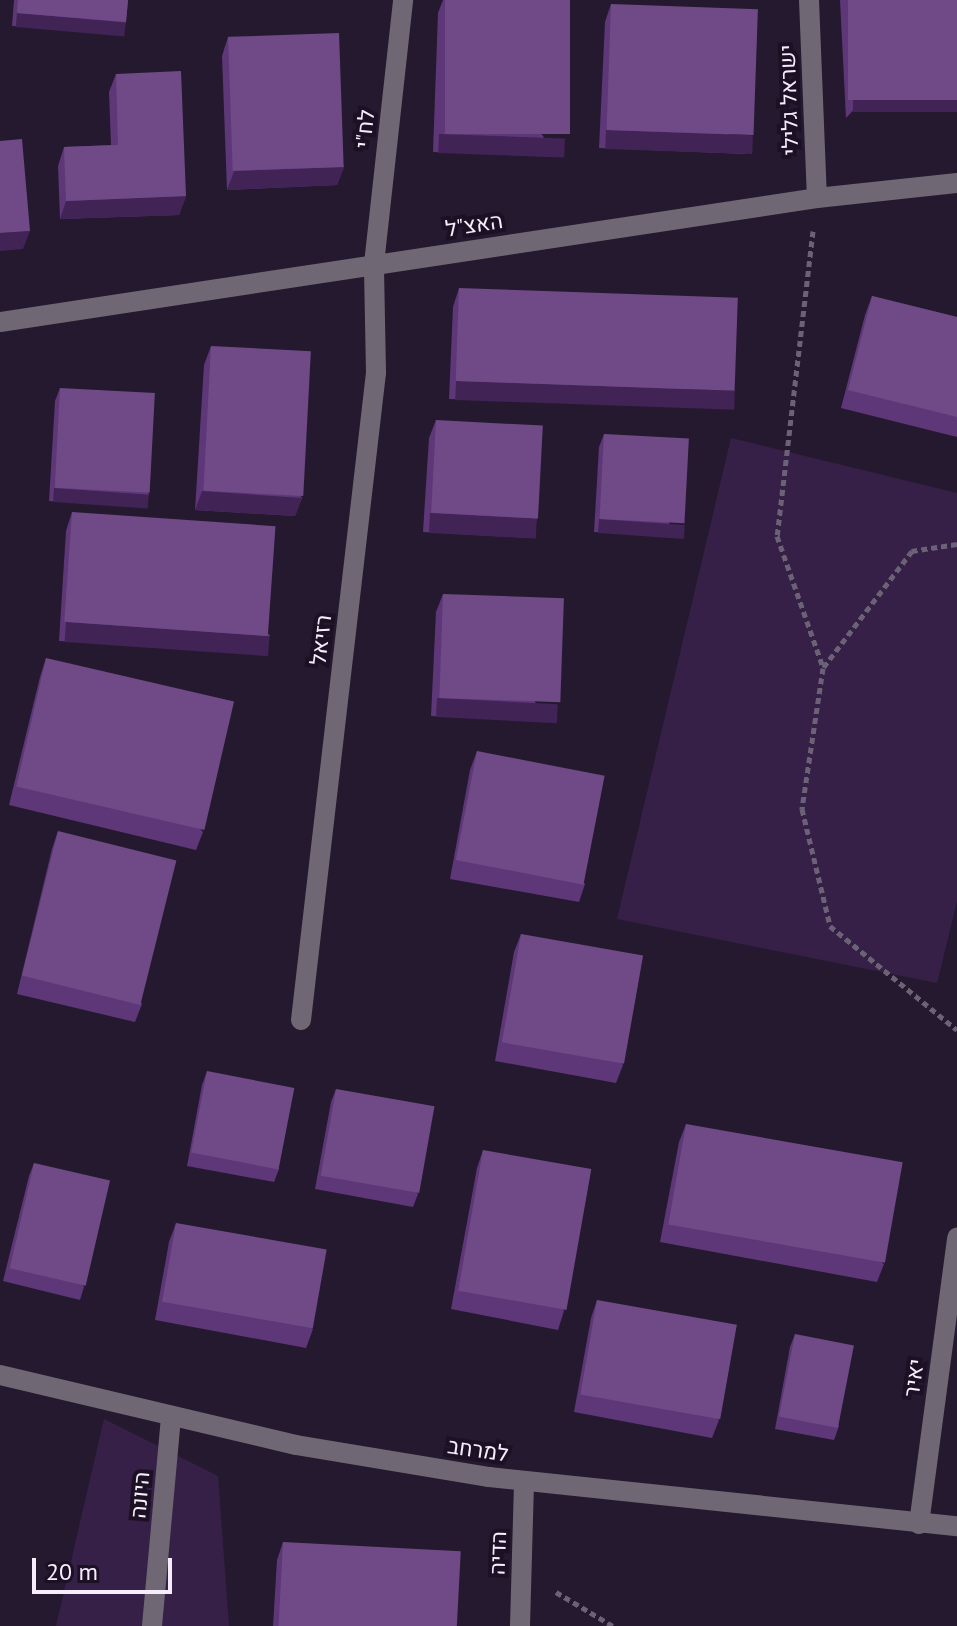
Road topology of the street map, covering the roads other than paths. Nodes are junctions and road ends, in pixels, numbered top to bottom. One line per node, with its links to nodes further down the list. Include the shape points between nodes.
1 (403, 0): 5 (street, לח"י)
2 (809, 0): 4 (street, ישראל גלילי)
3 (957, 183): 4 (street, האצ"ל)
4 (817, 198): 5 (street, האצ"ל)
5 (374, 264): 6 (street, האצ"ל); 7 (street, רזיאל, via 376,373)
6 (0, 322)
7 (301, 1020)
8 (957, 1238): 12 (street, יאיר)
9 (0, 1375): 10 (street, למרחב)
10 (171, 1416): 11 (street, למרחב, via 296,1445); 14 (street, היונה)
11 (524, 1481): 12 (street, למרחב); 15 (street, הדיה)
12 (919, 1524): 13 (street, למרחב)
13 (957, 1526)
14 (152, 1626)
15 (520, 1626)

